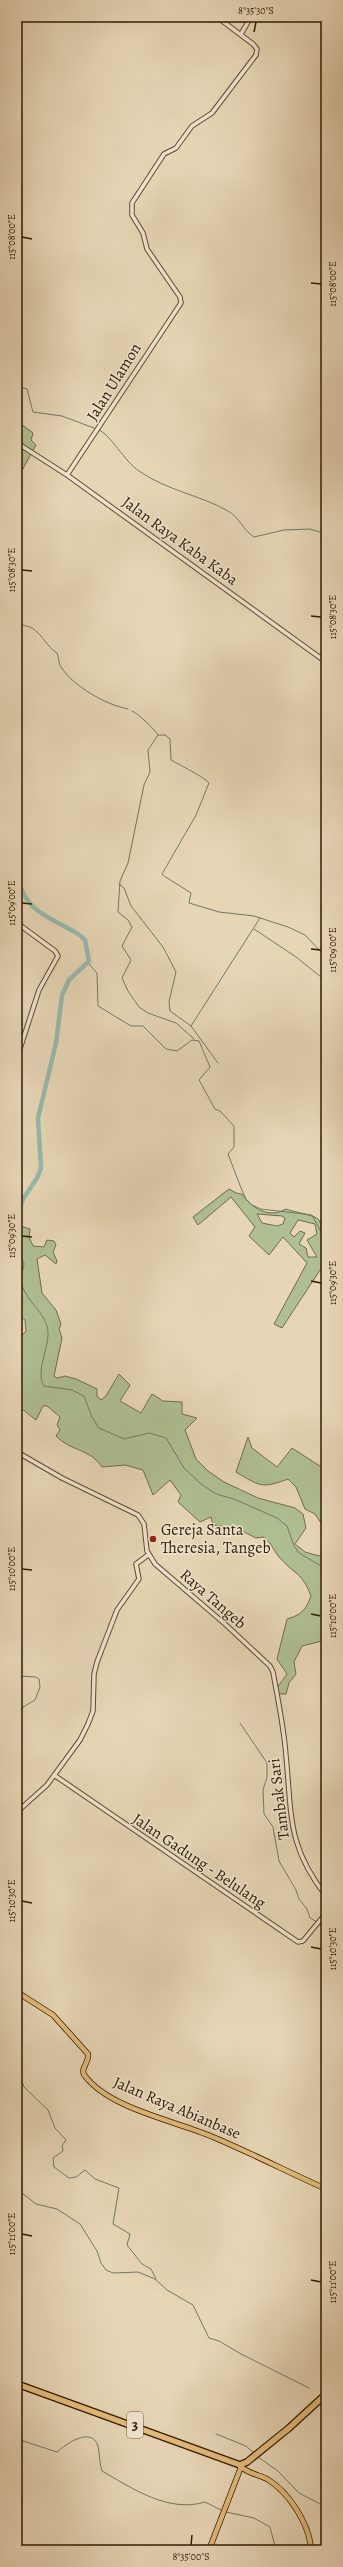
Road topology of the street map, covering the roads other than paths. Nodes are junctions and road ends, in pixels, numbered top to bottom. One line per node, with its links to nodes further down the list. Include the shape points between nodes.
1 (217, 17): 3 (street)
2 (251, 17): 3 (street)
3 (241, 34): 5 (street, Jalan Ulamon, via 258,51 212,113 192,126 176,148 164,154 132,203 132,215 143,232 147,249 181,301)
4 (17, 443): 5 (street, Jalan Raya Kaba Kaba)
5 (67, 475): 6 (street, Jalan Raya Kaba Kaba)
6 (326, 662)
7 (17, 923): 8 (street, via 56,951 58,956 38,990)
8 (17, 1058)
9 (17, 1452): 10 (street, via 62,1478 138,1515 144,1524)
10 (148, 1555): 11 (street, Raya Tangeb, via 160,1570 225,1624 270,1666); 12 (street, via 136,1564 139,1579 117,1610 97,1662 94,1674 93,1711 88,1724 80,1740)
11 (280, 1715): 14 (street, Tambak Sari, via 292,1832 306,1867)
12 (54, 1775): 13 (street, via 44,1788); 15 (street, Jalan Gadung - Belulang, via 298,1942 302,1942)
13 (17, 1812)
14 (326, 1896)
15 (326, 1913)
16 (17, 1992): 17 (main road, Jalan Raya Abianbase, via 53,2015 77,2040 89,2055 83,2070 84,2076 104,2092 143,2111 224,2142)
17 (326, 2189)
18 (17, 2384): 20 (highway, 3)
19 (326, 2394): 20 (highway)
20 (240, 2466): 21 (main road); 22 (main road, via 277,2487 305,2524)
21 (209, 2550)
22 (311, 2550)

